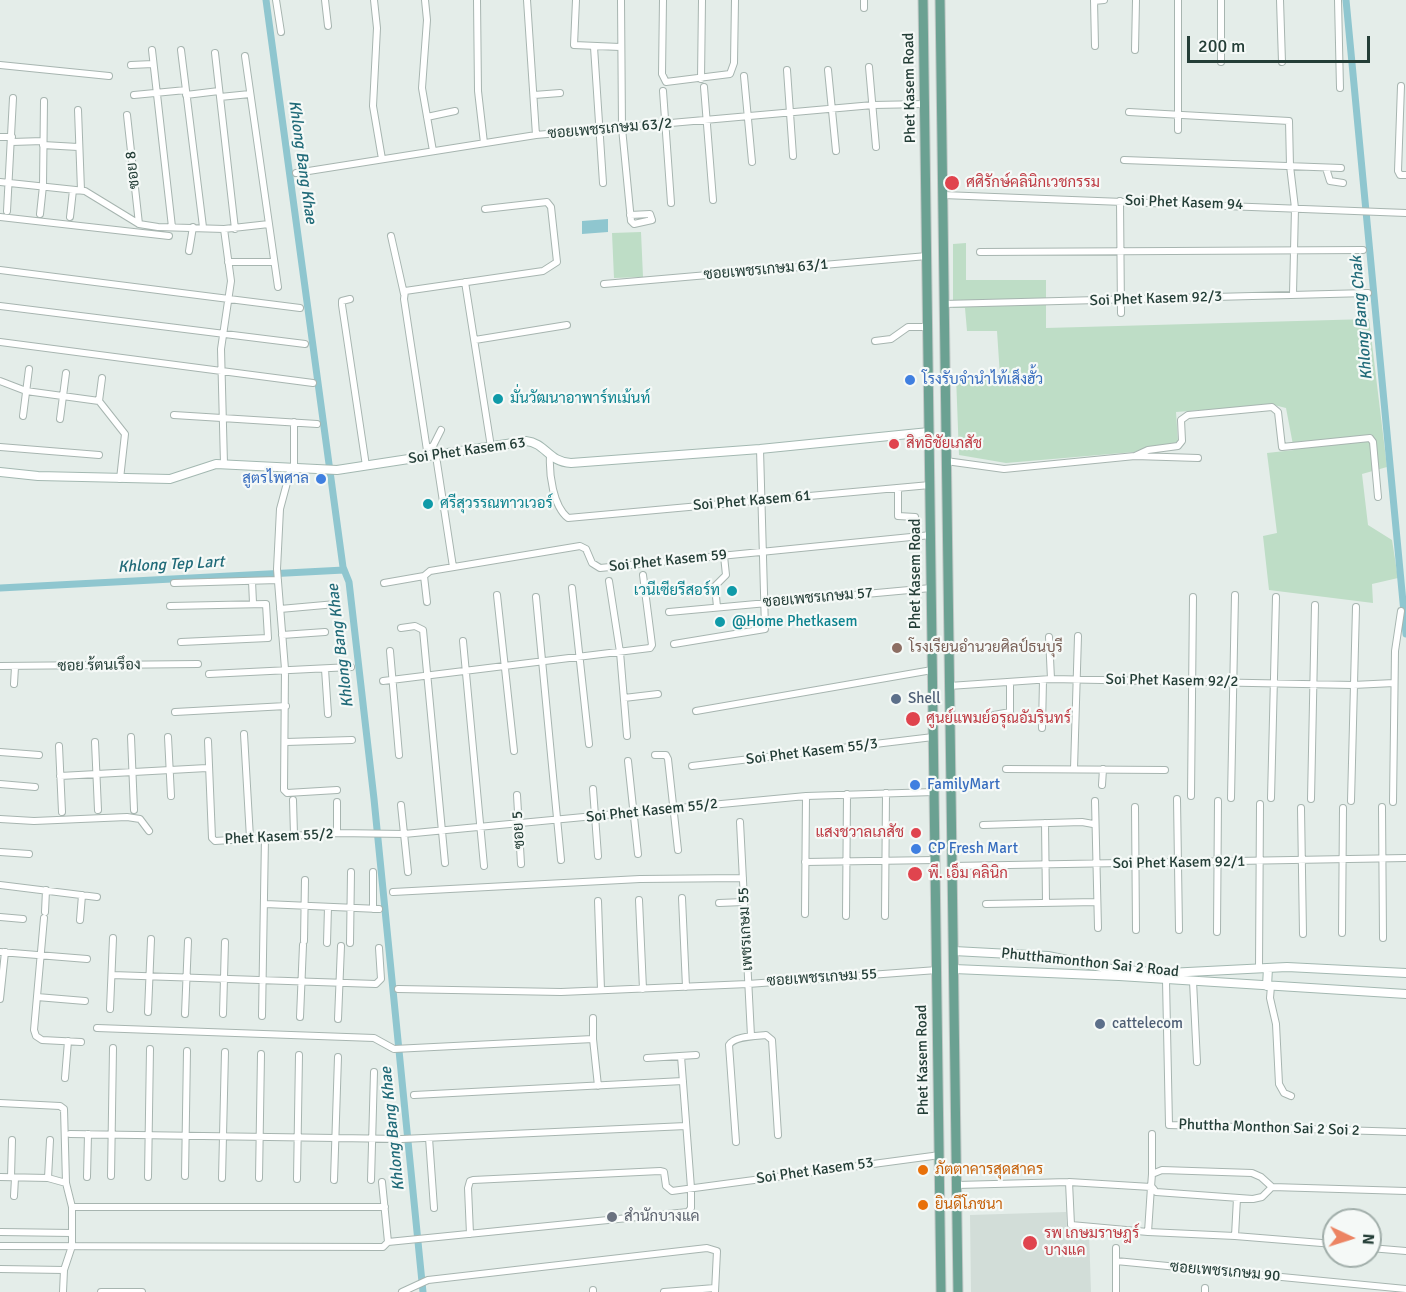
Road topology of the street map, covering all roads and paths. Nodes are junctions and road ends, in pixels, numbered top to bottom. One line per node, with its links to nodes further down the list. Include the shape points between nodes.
1 (276, 0): 24 (street)
2 (325, 0): 23 (street)
3 (374, 0): 83 (street, via 377,28 373,106)
4 (425, 0): 66 (street, via 423,88)
5 (477, 0): 77 (street, via 478,91)
6 (527, 0): 54 (street)
7 (576, 0): 25 (street, via 574,45)
8 (621, 0): 26 (street)
9 (663, 0): 43 (street, via 663,77 666,82)
10 (702, 0): 43 (street)
11 (735, 0): 43 (street, via 734,69 730,74)
12 (864, 0): 22 (street)
13 (923, 0): 57 (main road, Phet Kasem Road)
14 (940, 0): 99 (main road, Phet Kasem Road)
15 (1094, 0): 16 (street); 27 (street)
16 (1104, 0)
17 (1137, 0): 30 (street)
18 (1178, 0): 65 (street)
19 (1221, 0): 33 (street)
20 (1280, 0): 34 (street)
21 (1338, 0): 46 (street)
22 (864, 8)
23 (328, 26)
24 (281, 32)
25 (594, 46): 26 (street); 71 (street)
26 (620, 46): 70 (street)
27 (1095, 46)
28 (152, 50): 35 (street)
29 (181, 50): 48 (street)
30 (1135, 50)
31 (215, 53): 51 (street)
32 (245, 56): 52 (street)
33 (1221, 62)
34 (1282, 62)
35 (153, 64): 37 (street); 50 (street)
36 (0, 65): 41 (street)
37 (130, 65)
38 (869, 67): 58 (street)
39 (787, 70): 63 (street)
40 (828, 70): 59 (street)
41 (109, 76)
42 (744, 76): 67 (street)
43 (701, 79)
44 (1401, 86): 90 (street, via 1398,171)
45 (704, 87): 68 (street)
46 (1340, 88)
47 (663, 91): 69 (street)
48 (186, 93): 50 (street); 51 (street); 115 (street)
49 (560, 93): 54 (street)
50 (156, 94): 53 (street); 113 (street)
51 (219, 94): 52 (street); 116 (street)
52 (250, 94): 112 (street)
53 (134, 95)
54 (534, 95): 73 (street)
55 (13, 98): 75 (street)
56 (44, 101): 76 (street)
57 (925, 104): 58 (street, ซอยเพชรเกษม 63/2); 96 (main road, Phet Kasem Road)
58 (873, 105): 59 (street, ซอยเพชรเกษม 63/2); 79 (street)
59 (831, 109): 63 (street, ซอยเพชรเกษม 63/2); 81 (street)
60 (78, 110): 78 (street)
61 (455, 111): 66 (street)
62 (1129, 111): 65 (street)
63 (790, 114): 67 (street, ซอยเพชรเกษม 63/2); 82 (street)
64 (127, 115): 111 (street, ซอย 8)
65 (1179, 115): 72 (street); 86 (street, via 1289,121)
66 (427, 117): 80 (street)
67 (748, 117): 68 (street, ซอยเพชรเกษม 63/2); 85 (street)
68 (706, 120): 69 (street, ซอยเพชรเกษม 63/2); 100 (street)
69 (664, 124): 70 (street, ซอยเพชรเกษม 63/2); 102 (street)
70 (622, 128): 71 (street, ซอยเพชรเกษม 63/2); 108 (street)
71 (599, 130): 73 (street, ซอยเพชรเกษม 63/2); 93 (street)
72 (1178, 130)
73 (536, 135): 77 (street, ซอยเพชรเกษม 63/2)
74 (0, 137): 75 (street)
75 (12, 139): 76 (street); 92 (street)
76 (43, 143): 78 (street); 95 (street)
77 (484, 143): 80 (street, ซอยเพชรเกษม 63/2)
78 (78, 147): 98 (street)
79 (876, 147)
80 (433, 151): 83 (street, ซอยเพชรเกษม 63/2)
81 (836, 151)
82 (794, 156)
83 (382, 159): 89 (street, ซอยเพชรเกษม 63/2)
84 (1124, 160): 86 (street)
85 (752, 162)
86 (1290, 166): 87 (street); 103 (street)
87 (1326, 168): 88 (street); 94 (street, via 1330,181)
88 (1341, 168)
89 (296, 173)
90 (1406, 175)
91 (0, 182): 92 (street)
92 (10, 183): 95 (street); 105 (street)
93 (603, 183)
94 (1343, 183)
95 (43, 186): 97 (street); 106 (street)
96 (927, 188): 99 (main road); 125 (main road, Phet Kasem Road)
97 (73, 190): 98 (street); 110 (street)
98 (81, 190): 111 (street)
99 (943, 191): 101 (street, Soi Phet Kasem 94); 138 (main road, Phet Kasem Road)
100 (713, 200)
101 (1120, 201): 103 (street, Soi Phet Kasem 94); 123 (street)
102 (671, 203)
103 (1294, 208): 107 (street, Soi Phet Kasem 94); 120 (street)
104 (485, 209): 129 (street, via 548,202 557,262 543,271)
105 (7, 210)
106 (40, 214)
107 (1406, 214)
108 (630, 215)
109 (0, 217): 118 (street)
110 (70, 217)
111 (139, 224): 113 (street)
112 (269, 224): 116 (street); 127 (street)
113 (172, 227): 114 (street)
114 (193, 227): 115 (street); 122 (street)
115 (203, 227): 117 (street)
116 (235, 228): 117 (street)
117 (224, 229): 126 (street)
118 (169, 236)
119 (391, 236): 133 (street)
120 (1293, 248): 121 (street); 123 (street); 134 (street)
121 (1363, 250)
122 (189, 251)
123 (1120, 251): 124 (street); 137 (street)
124 (980, 252)
125 (927, 256): 130 (street, ซอยเพชรเกษม 63/1); 143 (main road, Phet Kasem Road)
126 (228, 262): 127 (street); 136 (street)
127 (274, 262): 131 (street)
128 (0, 270): 136 (street)
129 (465, 282): 133 (street, via 408,290); 145 (street)
130 (604, 284)
131 (278, 287)
132 (1368, 293): 134 (street, Soi Phet Kasem 92/3)
133 (404, 294): 169 (street)
134 (1293, 294): 137 (street, Soi Phet Kasem 92/3)
135 (350, 298): 176 (street, via 344,299 342,305)
136 (228, 299): 140 (street); 144 (street)
137 (1121, 300): 138 (street, Soi Phet Kasem 92/3); 141 (street)
138 (944, 304): 174 (main road, Phet Kasem Road)
139 (0, 306): 144 (street)
140 (300, 308)
141 (1121, 313)
142 (567, 325): 145 (street)
143 (927, 327): 146 (street, via 908,327 891,339); 165 (main road, Phet Kasem Road)
144 (223, 334): 148 (street); 150 (street)
145 (475, 340): 167 (street)
146 (876, 340)
147 (0, 342): 150 (street)
148 (305, 344)
149 (29, 369): 155 (street)
150 (221, 371): 154 (street); 160 (street)
151 (66, 373): 156 (street)
152 (102, 378): 157 (street)
153 (0, 381): 155 (street)
154 (313, 383)
155 (26, 391): 156 (street); 159 (street)
156 (63, 396): 157 (street); 161 (street)
157 (99, 401): 179 (street, via 125,433)
158 (174, 414): 160 (street)
159 (23, 416)
160 (222, 417): 162 (street); 175 (street)
161 (60, 419)
162 (294, 422): 163 (street); 177 (street)
163 (317, 424)
164 (441, 430): 169 (street)
165 (929, 432): 168 (street, Soi Phet Kasem 63); 180 (main road, Phet Kasem Road)
166 (0, 447): 170 (street)
167 (490, 447): 169 (street, Soi Phet Kasem 63); 171 (street, Soi Phet Kasem 63, via 532,442)
168 (760, 449): 171 (street, Soi Phet Kasem 63, via 571,463 557,462); 183 (street)
169 (430, 454): 176 (street, Soi Phet Kasem 63); 188 (street)
170 (99, 455)
171 (550, 456): 183 (street, Soi Phet Kasem 61, via 549,471 561,509 564,515 573,517)
172 (1135, 456): 173 (street); 174 (street, via 1004,469); 182 (street, via 1178,446 1182,441 1181,420 1188,415 1272,407 1278,412 1282,447 1370,438)
173 (1198, 458)
174 (946, 460): 251 (main road, Phet Kasem Road)
175 (224, 464): 177 (street, Soi Phet Kasem 63); 179 (street, Soi Phet Kasem 63, via 203,466 170,479)
176 (366, 466): 177 (street, Soi Phet Kasem 63, via 337,470)
177 (293, 468): 191 (street, via 280,509)
178 (0, 472): 179 (street, Soi Phet Kasem 63)
179 (120, 479)
180 (930, 485): 181 (street, Soi Phet Kasem 61); 185 (main road, Phet Kasem Road)
181 (898, 488): 183 (street, Soi Phet Kasem 61); 184 (street, via 898,516)
182 (1378, 497)
183 (761, 500): 186 (street)
184 (915, 516)
185 (931, 535): 186 (street, Soi Phet Kasem 59); 197 (main road, Phet Kasem Road)
186 (762, 552): 187 (street, Soi Phet Kasem 59); 204 (street)
187 (724, 556): 188 (street, Soi Phet Kasem 59, via 600,568 580,546); 211 (street, via 726,575 715,586)
188 (453, 567): 190 (street, Soi Phet Kasem 59)
189 (643, 575): 224 (street, via 651,646)
190 (423, 576): 195 (street, Soi Phet Kasem 59); 203 (street)
191 (278, 578): 192 (street); 210 (street)
192 (252, 581): 194 (street); 205 (street)
193 (609, 581): 224 (street)
194 (174, 583)
195 (384, 583)
196 (572, 588): 225 (street)
197 (932, 588): 204 (street, ซอยเพชรเกษม 57); 235 (main road, Phet Kasem Road)
198 (497, 595): 229 (street)
199 (1235, 595): 245 (street)
200 (536, 597): 226 (street)
201 (1193, 597): 244 (street)
202 (1276, 597): 246 (street)
203 (427, 602)
204 (763, 602): 211 (street, ซอยเพชรเกษม 57); 222 (street, via 765,629)
205 (253, 603): 206 (street); 209 (street)
206 (266, 604): 210 (street); 221 (street, via 268,638)
207 (336, 604): 210 (street)
208 (1315, 605): 249 (street)
209 (170, 606)
210 (280, 606): 217 (street)
211 (717, 607): 214 (street, ซอยเพชรเกษม 57)
212 (1356, 607): 250 (street)
213 (1401, 611): 247 (street)
214 (669, 612)
215 (401, 628): 237 (street, via 415,626 423,630)
216 (325, 632): 217 (street)
217 (282, 635): 232 (street)
218 (1078, 636): 239 (street)
219 (1049, 637): 238 (street)
220 (463, 641): 234 (street)
221 (181, 642)
222 (674, 644)
223 (390, 651): 240 (street)
224 (620, 652): 225 (street); 253 (street)
225 (580, 657): 226 (street); 269 (street)
226 (544, 661): 229 (street); 324 (street)
227 (198, 664): 230 (street, ซอย ร้ตนเรึอง)
228 (0, 666): 230 (street, ซอย ร้ตนเรึอง)
229 (506, 666): 234 (street); 272 (street)
230 (15, 667): 248 (street)
231 (351, 667): 233 (street)
232 (285, 669): 233 (street); 236 (street); 254 (street)
233 (325, 669): 257 (street)
234 (467, 670): 237 (street); 330 (street)
235 (932, 670): 255 (street); 264 (main road, Phet Kasem Road)
236 (209, 674)
237 (429, 675): 240 (street); 332 (street)
238 (1051, 679): 239 (street, Soi Phet Kasem 92/2); 241 (street, Soi Phet Kasem 92/2)
239 (1078, 679): 244 (street, Soi Phet Kasem 92/2); 280 (street)
240 (392, 680): 242 (street); 274 (street)
241 (1043, 680): 243 (street, Soi Phet Kasem 92/2); 259 (street)
242 (383, 681)
243 (1010, 682): 251 (street, Soi Phet Kasem 92/2); 258 (street, via 1010,712)
244 (1193, 682): 245 (street, Soi Phet Kasem 92/2); 298 (street)
245 (1233, 683): 246 (street, Soi Phet Kasem 92/2); 301 (street)
246 (1272, 683): 249 (street, Soi Phet Kasem 92/2); 302 (street)
247 (1394, 683): 250 (street, Soi Phet Kasem 92/2); 310 (street)
248 (14, 684)
249 (1313, 684): 250 (street, Soi Phet Kasem 92/2); 304 (street)
250 (1353, 685): 308 (street)
251 (949, 686): 286 (main road, Phet Kasem Road)
252 (658, 694): 253 (street)
253 (624, 698): 261 (street)
254 (286, 706): 256 (street); 267 (street)
255 (696, 711)
256 (175, 712)
257 (328, 714)
258 (994, 715)
259 (1042, 728)
260 (244, 734): 338 (street)
261 (627, 736)
262 (131, 737): 284 (street)
263 (168, 737): 282 (street)
264 (933, 737): 277 (street, Soi Phet Kasem 55/3); 288 (main road, Phet Kasem Road)
265 (352, 740): 267 (street)
266 (208, 741): 278 (street, Phet Kasem 55/2)
267 (286, 741): 292 (street, via 284,792)
268 (95, 742): 285 (street)
269 (589, 744)
270 (59, 746): 287 (street)
271 (0, 752): 273 (street)
272 (514, 752)
273 (39, 755)
274 (399, 755)
275 (655, 755): 317 (street, via 666,755 668,759)
276 (628, 761): 321 (street)
277 (692, 765)
278 (207, 768): 282 (street); 338 (street, Phet Kasem 55/2, via 213,840)
279 (1006, 769): 280 (street)
280 (1074, 769): 281 (street)
281 (1103, 769): 283 (street); 290 (street)
282 (170, 770): 284 (street); 299 (street)
283 (1165, 770)
284 (133, 772): 285 (street); 319 (street)
285 (96, 774): 287 (street); 318 (street)
286 (950, 774): 288 (main road); 361 (main road, Phet Kasem Road)
287 (60, 776): 320 (street)
288 (933, 776): 295 (main road, Phet Kasem Road)
289 (0, 784): 291 (street)
290 (1102, 785)
291 (35, 787)
292 (337, 789)
293 (592, 789): 322 (street)
294 (886, 792): 295 (street, Soi Phet Kasem 55/2); 296 (street, Soi Phet Kasem 55/2); 353 (street)
295 (934, 792): 347 (main road, Phet Kasem Road)
296 (847, 794): 300 (street, Soi Phet Kasem 55/2); 352 (street)
297 (517, 795): 328 (street, ซอย 5)
298 (1191, 795)
299 (171, 796)
300 (806, 796): 317 (street, Soi Phet Kasem 55/2); 351 (street)
301 (1231, 798)
302 (1270, 798)
303 (1177, 799): 356 (street)
304 (1311, 799)
305 (293, 800): 336 (street)
306 (1095, 801): 327 (street)
307 (1218, 801): 357 (street)
308 (1351, 801)
309 (337, 802): 333 (street)
310 (1393, 802)
311 (1260, 804): 354 (street)
312 (401, 805): 335 (street)
313 (1135, 807): 355 (street)
314 (1382, 807): 345 (street)
315 (1301, 808): 348 (street)
316 (1343, 808): 349 (street)
317 (674, 809): 321 (street, Soi Phet Kasem 55/2); 339 (street)
318 (98, 810)
319 (134, 810)
320 (62, 812)
321 (634, 813): 322 (street, Soi Phet Kasem 55/2); 342 (street)
322 (595, 817): 324 (street, Soi Phet Kasem 55/2); 343 (street)
323 (0, 819): 331 (street, via 127,817 140,819)
324 (558, 821): 328 (street, Soi Phet Kasem 55/2); 346 (street)
325 (740, 822): 366 (street, เพชรเกษม 55)
326 (1045, 823): 327 (street); 329 (street); 362 (street)
327 (1093, 824): 359 (street, via 1097,833)
328 (519, 825): 330 (street, Soi Phet Kasem 55/2); 358 (street, ซอย 5)
329 (983, 825)
330 (480, 828): 332 (street, Soi Phet Kasem 55/2); 360 (street)
331 (149, 831)
332 (441, 831): 335 (street, Soi Phet Kasem 55/2); 350 (street)
333 (338, 833): 334 (street, Phet Kasem 55/2); 336 (street, Phet Kasem 55/2)
334 (372, 834): 335 (street, Soi Phet Kasem 55/2)
335 (404, 834): 365 (street)
336 (294, 835): 337 (street, Phet Kasem 55/2)
337 (265, 837): 338 (street, Phet Kasem 55/2); 380 (street)
338 (250, 838)
339 (678, 850)
340 (0, 852): 341 (street)
341 (28, 854)
342 (638, 854)
343 (598, 856)
344 (1406, 858): 345 (street, Soi Phet Kasem 92/1)
345 (1382, 859): 349 (street, Soi Phet Kasem 92/1); 398 (street)
346 (561, 860)
347 (934, 860): 353 (street); 406 (main road, Phet Kasem Road)
348 (1302, 861): 349 (street, Soi Phet Kasem 92/1); 354 (street, Soi Phet Kasem 92/1); 396 (street)
349 (1341, 861): 395 (street)
350 (445, 862)
351 (805, 862): 352 (street); 385 (street)
352 (846, 862): 353 (street); 386 (street)
353 (886, 862): 387 (street)
354 (1259, 862): 357 (street, Soi Phet Kasem 92/1); 411 (street)
355 (1135, 863): 356 (street, Soi Phet Kasem 92/1); 359 (street, Soi Phet Kasem 92/1); 392 (street)
356 (1177, 863): 357 (street, Soi Phet Kasem 92/1); 393 (street)
357 (1217, 863): 394 (street)
358 (521, 864)
359 (1097, 864): 362 (street, Soi Phet Kasem 92/1); 378 (street)
360 (484, 866)
361 (952, 866): 362 (street, Soi Phet Kasem 92/1); 407 (main road, Phet Kasem Road)
362 (1046, 866): 377 (street)
363 (351, 872): 384 (street)
364 (373, 872): 384 (street, via 376,909)
365 (408, 872)
366 (743, 878): 370 (street, via 640,879); 376 (street, เพชรเกษม 55)
367 (305, 880): 382 (street)
368 (0, 885): 369 (street)
369 (46, 890): 371 (street); 409 (street)
370 (393, 892)
371 (82, 895): 372 (street); 390 (street)
372 (97, 897)
373 (682, 898): 426 (street)
374 (639, 900): 428 (street)
375 (598, 901): 429 (street)
376 (744, 902): 379 (street); 424 (street, เพชรเกษม 55)
377 (1046, 902): 378 (street); 381 (street)
378 (1097, 902): 391 (street)
379 (719, 903)
380 (265, 904): 382 (street); 420 (street)
381 (986, 904)
382 (305, 906): 383 (street); 422 (street)
383 (328, 907): 384 (street); 402 (street)
384 (351, 908): 403 (street)
385 (805, 914)
386 (846, 916)
387 (885, 916)
388 (0, 917): 389 (street)
389 (23, 919)
390 (80, 920)
391 (1098, 928)
392 (1136, 930)
393 (1179, 930)
394 (1217, 933)
395 (1342, 933)
396 (1303, 934)
397 (113, 938): 415 (street)
398 (1383, 938)
399 (151, 939): 416 (street)
400 (188, 942): 417 (street)
401 (225, 942): 418 (street)
402 (327, 943)
403 (350, 944)
404 (341, 946): 423 (street)
405 (379, 948): 423 (street, via 380,983)
406 (936, 951): 407 (main road); 413 (main road, Phet Kasem Road)
407 (954, 951): 411 (street, Phutthamonthon Sai 2 Road, via 1048,956 1111,969 1168,973); 412 (main road, Phet Kasem Road)
408 (3, 952): 409 (street); 432 (street)
409 (41, 955): 410 (street); 431 (street)
410 (87, 958)
411 (1264, 968): 414 (street, Phutthamonthon Sai 2 Road); 425 (street)
412 (954, 969): 413 (main road); 419 (street, Phutthamonthon Sai 2 Road); 500 (main road, Phet Kasem Road)
413 (937, 970): 424 (street, ซอยเพชรเกษม 55); 483 (main road, Phet Kasem Road)
414 (1406, 973)
415 (112, 975): 416 (street); 434 (street)
416 (149, 976): 417 (street); 435 (street)
417 (187, 977): 418 (street); 436 (street)
418 (224, 979): 420 (street); 437 (street)
419 (1166, 980): 421 (street, Phutthamonthon Sai 2 Road); 466 (street, Phuttha Monthon Sai 2 Soi 2, via 1169,1125)
420 (264, 981): 422 (street); 438 (street)
421 (1193, 981): 425 (street, Phutthamonthon Sai 2 Road); 457 (street)
422 (301, 982): 423 (street); 439 (street)
423 (339, 983): 441 (street)
424 (748, 984): 426 (street, ซอยเพชรเกษม 55); 443 (street, เพชรเกษม 55)
425 (1269, 986): 430 (street, Phutthamonthon Sai 2 Road); 463 (street, via 1276,1024 1279,1084 1284,1093)
426 (686, 987): 428 (street, ซอยเพชรเกษม 55)
427 (398, 989): 429 (street, ซอยเพชรเกษม 55)
428 (643, 989): 429 (street, ซอยเพชรเกษม 55)
429 (601, 990)
430 (1406, 994)
431 (37, 997): 433 (street); 445 (street, via 36,1036 42,1040)
432 (0, 999)
433 (85, 1001)
434 (110, 1010)
435 (148, 1012)
436 (185, 1014)
437 (223, 1014)
438 (262, 1016)
439 (300, 1017)
440 (593, 1018): 444 (street)
441 (338, 1019)
442 (97, 1028): 444 (street, via 374,1038 390,1048)
443 (751, 1036): 473 (street, via 766,1035 772,1040); 482 (street, via 733,1040 729,1046)
444 (594, 1040): 461 (street)
445 (68, 1041): 446 (street); 459 (street)
446 (81, 1042)
447 (113, 1048): 469 (street)
448 (150, 1049): 471 (street)
449 (187, 1051): 472 (street)
450 (225, 1052): 474 (street)
451 (261, 1054): 475 (street)
452 (299, 1055): 476 (street)
453 (696, 1055): 454 (street)
454 (681, 1056): 456 (street); 460 (street)
455 (338, 1057): 477 (street)
456 (647, 1058)
457 (1197, 1062)
458 (374, 1072): 478 (street)
459 (65, 1078)
460 (683, 1081): 461 (street); 465 (street)
461 (598, 1086): 462 (street)
462 (414, 1095)
463 (1291, 1095)
464 (0, 1103): 499 (street, via 64,1109)
465 (686, 1126): 479 (street); 503 (street)
466 (1406, 1132)
467 (70, 1134): 468 (street)
468 (88, 1134): 469 (street); 488 (street)
469 (111, 1134): 471 (street); 485 (street)
470 (1152, 1134): 484 (street)
471 (148, 1135): 472 (street); 489 (street)
472 (185, 1135): 474 (street); 486 (street)
473 (778, 1135)
474 (222, 1136): 475 (street); 492 (street)
475 (260, 1137): 476 (street); 493 (street)
476 (298, 1137): 477 (street); 494 (street)
477 (335, 1138): 478 (street); 495 (street)
478 (372, 1138): 479 (street); 496 (street)
479 (429, 1138): 509 (street)
480 (12, 1140): 490 (street)
481 (50, 1140): 491 (street)
482 (736, 1142)
483 (939, 1155): 503 (street, Soi Phet Kasem 53); 532 (main road, Phet Kasem Road)
484 (1152, 1174): 501 (street); 502 (street, via 1162,1170 1252,1173)
485 (111, 1176)
486 (185, 1176)
487 (0, 1177): 490 (street)
488 (87, 1177)
489 (148, 1177)
490 (13, 1178): 491 (street); 505 (street)
491 (48, 1178): 499 (street)
492 (222, 1178)
493 (259, 1178)
494 (297, 1179)
495 (334, 1180)
496 (371, 1180)
497 (382, 1182): 508 (street)
498 (1069, 1182): 500 (street); 501 (street); 511 (street, via 1071,1226)
499 (66, 1183): 507 (street)
500 (957, 1185): 533 (main road, Phet Kasem Road)
501 (1151, 1187): 506 (street, via 1156,1192); 511 (street)
502 (1272, 1187): 504 (street); 506 (street, via 1262,1197)
503 (691, 1188): 513 (street, via 692,1208 687,1212); 513 (street, Soi Phet Kasem 53, via 668,1190 664,1172 660,1171 473,1180 468,1188)
504 (1406, 1191)
505 (14, 1196)
506 (1237, 1198): 514 (street)
507 (72, 1207): 508 (street); 512 (street)
508 (385, 1207): 515 (street)
509 (434, 1208)
510 (0, 1232): 512 (street)
511 (1148, 1232): 514 (street)
512 (72, 1233): 518 (street)
513 (470, 1234): 515 (street)
514 (1235, 1236): 516 (street)
515 (388, 1242): 518 (street, via 383,1247)
516 (1322, 1243)
517 (0, 1246): 518 (street)
518 (72, 1246): 524 (street)
519 (1116, 1248): 522 (street)
520 (1382, 1249): 521 (street)
521 (1406, 1251)
522 (1116, 1262): 525 (street, ซอยเพชรเกษม 90); 534 (street)
523 (0, 1269): 524 (street)
524 (64, 1270): 527 (street)
525 (1406, 1289)
526 (715, 1290): 530 (street, via 717,1251 707,1248 428,1280); 531 (street)
527 (63, 1292)
528 (101, 1292): 529 (street)
529 (142, 1292)
530 (402, 1292)
531 (664, 1292)
532 (941, 1292)
533 (958, 1292)
534 (1116, 1292)

